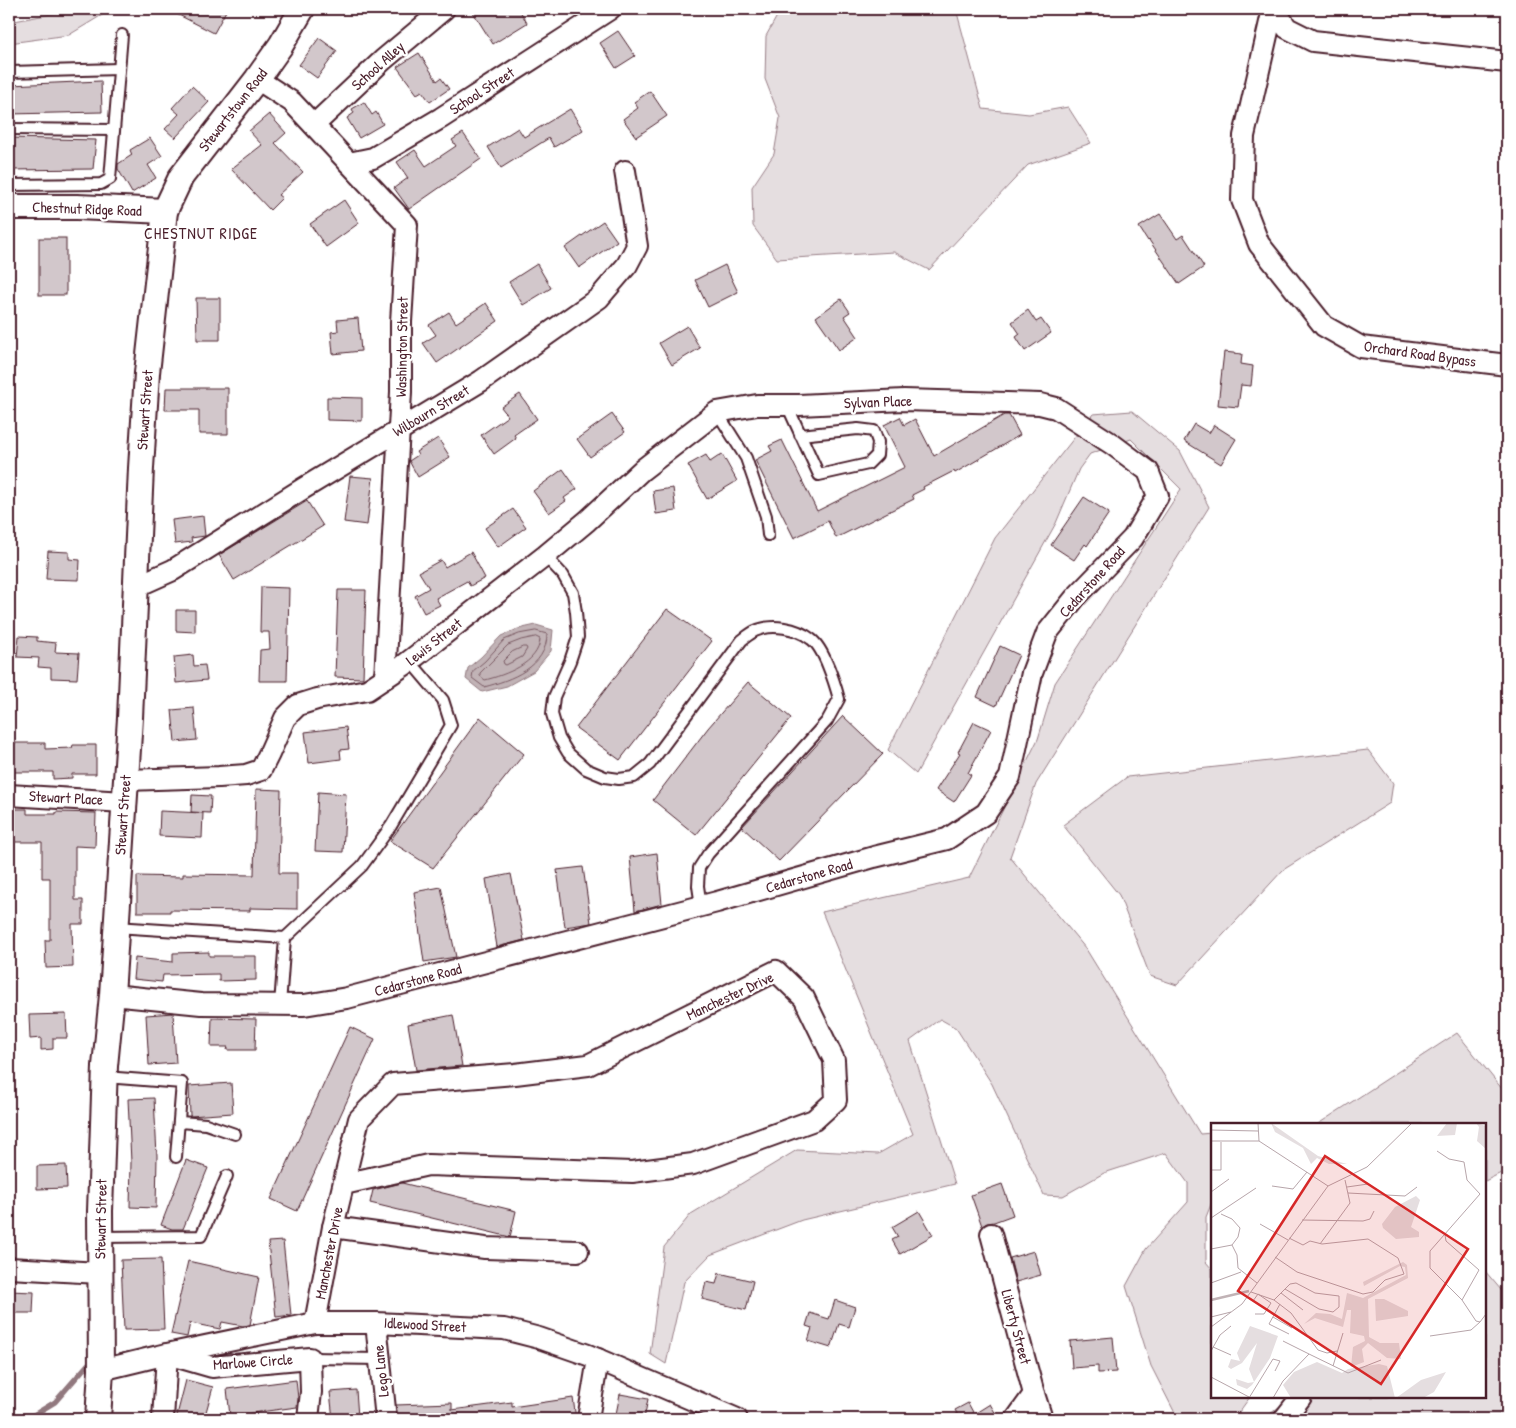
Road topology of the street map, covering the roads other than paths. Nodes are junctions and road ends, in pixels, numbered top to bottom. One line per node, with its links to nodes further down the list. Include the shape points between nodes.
1 (302, 9): 9 (street, Stewartstown Road)
2 (444, 9): 10 (street, School Alley, via 382,60)
3 (610, 9): 13 (street, School Street, via 441,118 373,158)
4 (1274, 9): 6 (street, via 1287,28 1313,41); 18 (street, Orchard Road Bypass, via 1244,136 1242,200 1259,244 1324,326 1361,347)
5 (122, 35): 7 (lane)
6 (1507, 62)
7 (119, 69): 8 (lane); 12 (lane)
8 (9, 72)
9 (257, 79): 10 (street, Washington Street, via 292,102); 17 (street, Stewartstown Road, via 181,177)
10 (314, 125): 13 (street, Washington Street)
11 (9, 130): 12 (lane)
12 (114, 130): 15 (lane, via 110,179 101,184)
13 (349, 163): 22 (street, Washington Street, via 407,225)
14 (625, 171): 22 (street, Wilbourn Street, via 637,246 628,265 599,298 481,381)
15 (9, 185)
16 (9, 207): 17 (street, Chestnut Ridge Road)
17 (165, 211): 26 (street, Stewart Street, via 140,468)
18 (1507, 365)
19 (1040, 404): 20 (street, Sylvan Place, via 904,400); 31 (street, Cedarstone Road, via 1056,408 1148,471 1158,496 1132,538 1047,633 1032,674 1010,777 986,814 947,839)
20 (786, 405): 21 (street, Sylvan Place, via 757,405); 23 (lane)
21 (718, 412): 24 (lane, via 746,458 766,516); 25 (street, Lewis Street, via 642,470)
22 (398, 431): 26 (street, Wilbourn Street, via 173,570); 28 (street, Washington Street)
23 (800, 435): 23 (lane, via 819,475 868,464 877,455 878,442 874,431 858,428)
24 (768, 535)
25 (545, 556): 27 (street, Lewis Street); 31 (lane, via 563,575 573,593 578,637 554,697 552,714 559,738 568,753 586,769 605,777 634,777 650,764 742,640 756,631 775,627 793,630 813,640 835,682 839,699 827,721 699,868)
26 (135, 587): 29 (street, Stewart Street)
27 (410, 661): 28 (street, Lewis Street); 33 (lane, via 443,700 451,725 392,826 362,866)
28 (386, 678): 29 (street, Lewis Street, via 367,690 298,705 285,718 261,770 246,775)
29 (125, 791): 30 (street, Stewart Place); 32 (street, Stewart Street)
30 (9, 795)
31 (701, 906): 35 (street, Cedarstone Road, via 347,998)
32 (116, 927): 33 (lane); 34 (street, Stewart Street)
33 (285, 938): 35 (lane)
34 (112, 995): 35 (street, Cedarstone Road, via 201,1004); 36 (street, Stewart Street)
35 (280, 1005)
36 (105, 1077): 37 (lane, via 182,1083); 44 (street, Stewart Street)
37 (180, 1122): 38 (lane, via 206,1124); 39 (lane)
38 (235, 1134)
39 (176, 1157)
40 (227, 1176): 44 (lane, via 201,1236)
41 (344, 1184): 41 (street, Manchester Drive, via 428,1165 632,1172 693,1164 814,1120 836,1100 834,1060 804,998 776,971 588,1065 393,1084 359,1119); 42 (street, Manchester Drive)
42 (333, 1227): 45 (street, via 485,1248); 48 (street, Manchester Drive)
43 (991, 1234): 55 (street, Liberty Street)
44 (100, 1237): 47 (street, Stewart Street)
45 (578, 1251)
46 (9, 1268): 47 (street)
47 (100, 1273): 54 (street, Stewart Street)
48 (315, 1323): 49 (street, Idlewood Street); 50 (street, Idlewood Street)
49 (376, 1323): 52 (street, Lego Lane); 53 (street, Idlewood Street, via 504,1329)
50 (167, 1354): 51 (street, Marlowe Circle, via 212,1367); 54 (street, Idlewood Street); 58 (street)
51 (310, 1358): 52 (lane); 59 (street, Marlowe Circle)
52 (380, 1359): 60 (street, Lego Lane)
53 (598, 1359): 61 (street); 62 (street, Idlewood Street)
54 (101, 1370): 57 (street, Stewart Street)
55 (1034, 1394): 63 (street); 64 (street, Liberty Street)
56 (1300, 1398): 65 (street)
57 (98, 1419)
58 (163, 1419)
59 (308, 1419)
60 (386, 1419)
61 (588, 1419)
62 (737, 1419)
63 (1016, 1419)
64 (1042, 1419)
65 (1284, 1419)

